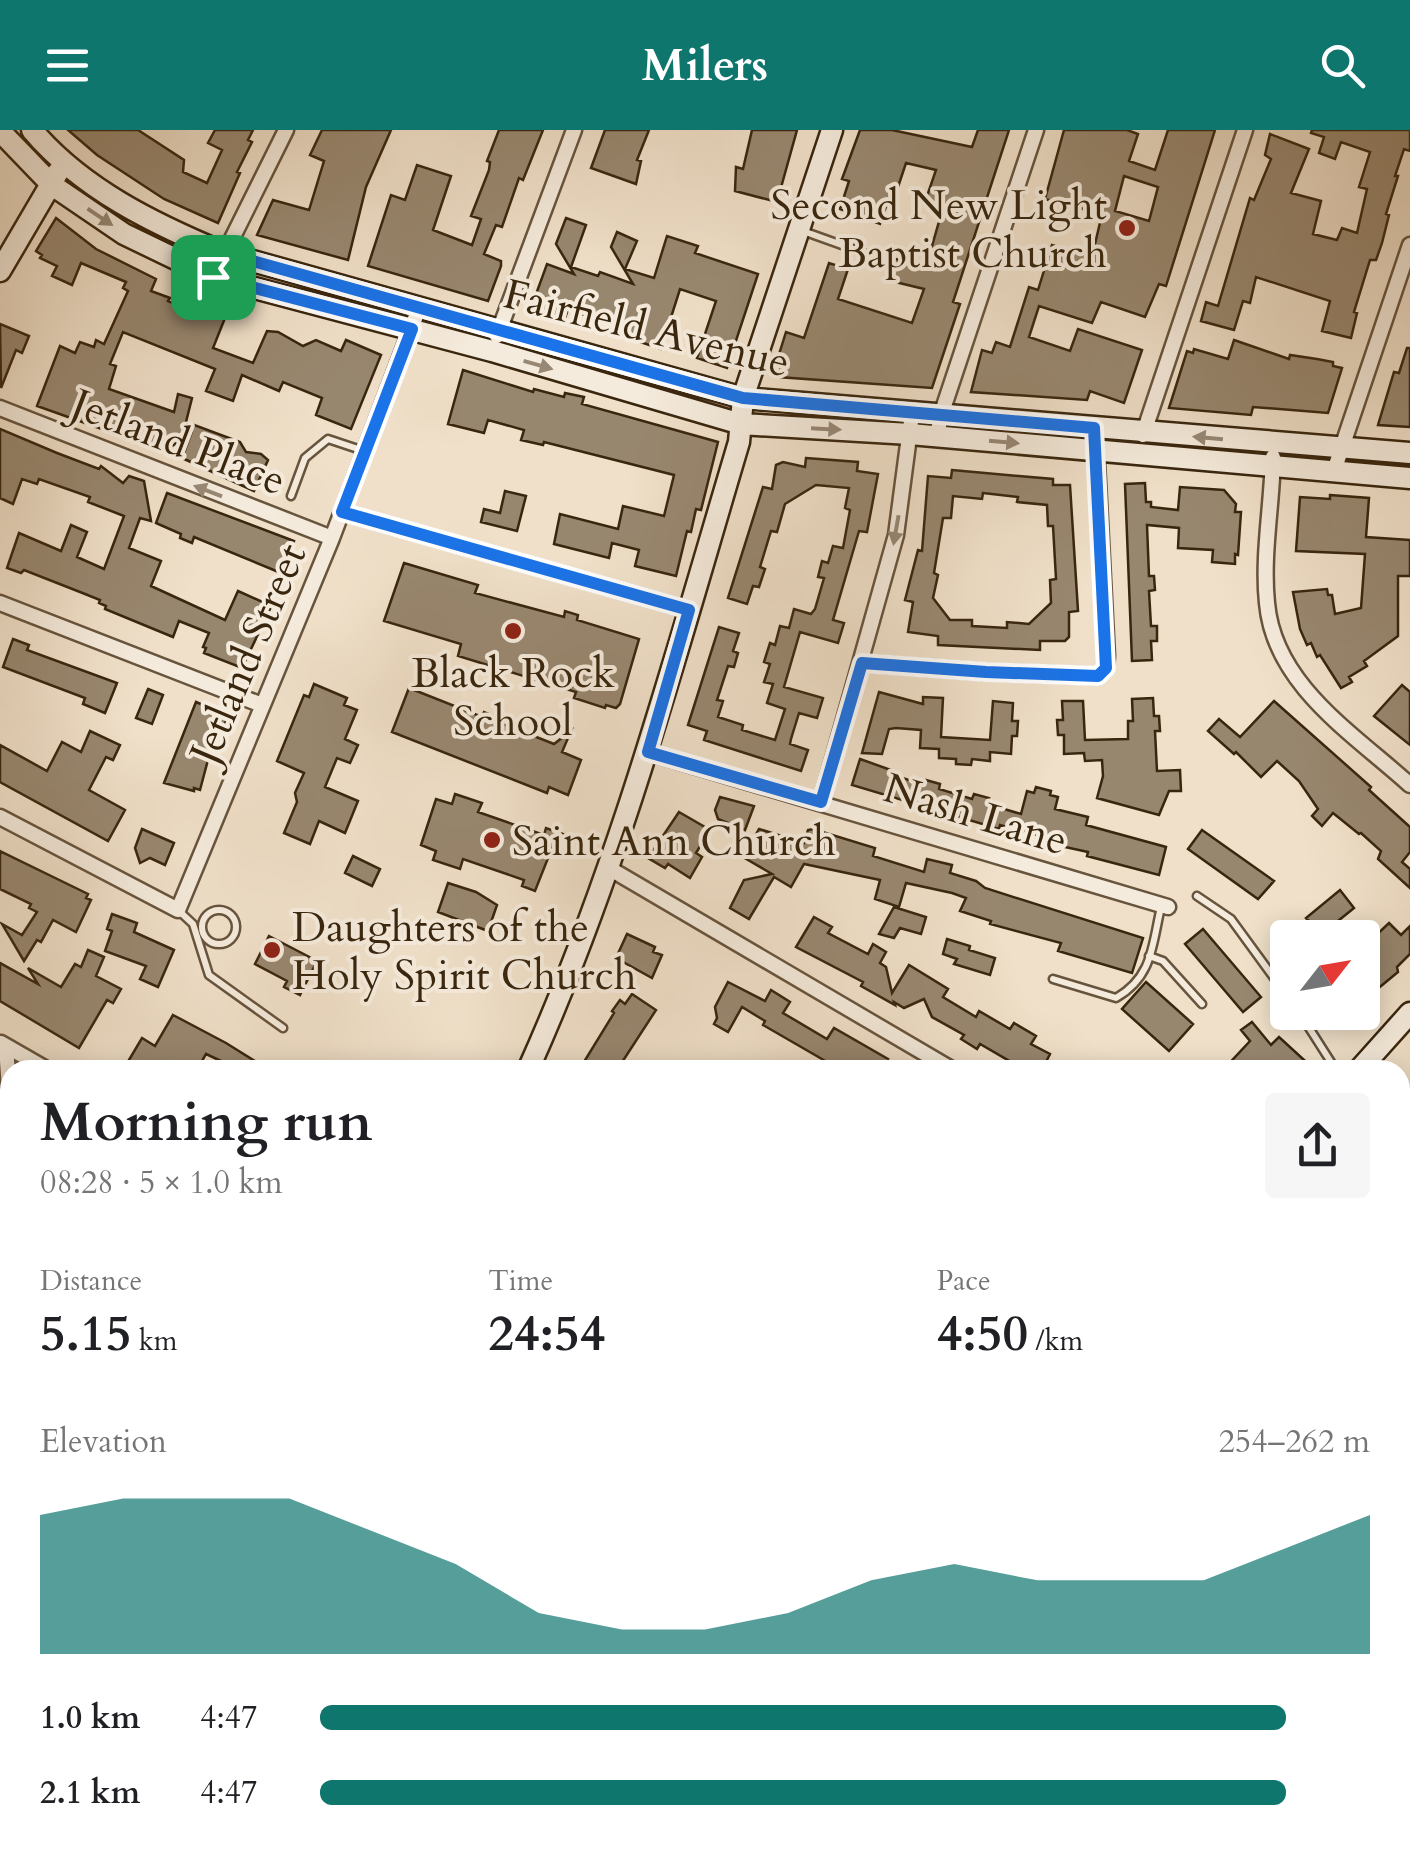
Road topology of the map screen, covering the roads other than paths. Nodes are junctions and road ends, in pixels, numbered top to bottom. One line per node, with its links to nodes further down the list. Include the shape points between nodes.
1 (0, 130): 9 (main road, Fairfield Avenue)
2 (286, 130): 13 (street)
3 (574, 130): 19 (street)
4 (832, 130): 11 (main road)
5 (1036, 130): 25 (street)
6 (1245, 130): 27 (street)
7 (41, 134): 8 (main road, Fairfield Avenue); 9 (street)
8 (63, 161): 10 (main road); 13 (main road, Fairfield Avenue, via 116,201)
9 (28, 162): 10 (main road, Fairfield Avenue)
10 (52, 184): 15 (main road); 16 (main road, Fairfield Avenue, one-way to 16, via 124,234)
11 (799, 229): 14 (lane); 21 (main road)
12 (1410, 245): 29 (street)
13 (224, 253): 16 (street); 17 (main road, Fairfield Avenue)
14 (881, 259)
15 (0, 272)
16 (213, 277): 18 (main road, Fairfield Avenue)
17 (418, 308): 18 (street, Jetland Street); 19 (main road, Fairfield Avenue)
18 (412, 329): 20 (main road, Fairfield Avenue); 31 (street, Jetland Street)
19 (500, 330): 20 (street); 21 (main road, Fairfield Avenue)
20 (492, 351): 23 (main road, Fairfield Avenue, one-way to 23)
21 (743, 398): 23 (main road); 24 (main road, Fairfield Avenue)
22 (0, 408): 39 (street, Jetland Place, one-way to 22)
23 (742, 424): 24 (main road, Fairfield Avenue, one-way to 24); 41 (main road)
24 (911, 424): 25 (main road, Fairfield Avenue); 42 (street, one-way to 42, via 896,536)
25 (938, 425): 26 (main road, Fairfield Avenue); 30 (main road, Fairfield Avenue, one-way to 30)
26 (1094, 428): 27 (main road, Fairfield Avenue); 30 (street)
27 (1144, 433): 28 (main road, Fairfield Avenue, one-way to 27); 32 (street)
28 (1274, 444): 29 (main road, Fairfield Avenue); 34 (street)
29 (1342, 448): 33 (main road, Fairfield Avenue); 35 (street)
30 (1098, 450): 32 (main road, Fairfield Avenue); 42 (street, via 1107,656 1098,676)
31 (366, 451): 37 (lane, via 328,439 305,458); 38 (street, Jetland Street)
32 (1136, 454): 34 (main road, Fairfield Avenue)
33 (1410, 454)
34 (1273, 466): 35 (main road, Fairfield Avenue); 45 (street, via 1266,598 1277,644 1290,673 1313,698)
35 (1334, 471): 36 (main road, Fairfield Avenue)
36 (1410, 478)
37 (292, 496)
38 (342, 512): 39 (street, Jetland Street); 41 (street)
39 (332, 538): 43 (street, Jetland Street)
40 (0, 603): 43 (street)
41 (689, 610): 44 (main road)
42 (862, 663): 46 (street)
43 (262, 706): 51 (street, Jetland Street)
44 (648, 752): 46 (street, Nash Lane); 48 (main road)
45 (1410, 785)
46 (821, 802): 50 (street, Nash Lane)
47 (0, 818): 51 (street)
48 (607, 867): 62 (main road); 63 (street)
49 (1197, 896): 54 (lane, via 1231,919)
50 (1164, 906): 53 (lane)
51 (178, 910): 52 (lane)
52 (201, 937): 52 (lane, via 224,943 236,931 235,920 212,911); 58 (lane, via 209,975)
53 (1149, 956): 55 (lane, via 1134,988 1116,998); 56 (lane, via 1163,961)
54 (1270, 972)
55 (1052, 978)
56 (1202, 1004)
57 (1410, 1013): 65 (main road)
58 (283, 1028)
59 (1310, 1030): 64 (lane)
60 (3, 1044): 61 (street)
61 (31, 1060)
62 (533, 1060)
63 (936, 1060)
64 (1329, 1060)
65 (1368, 1060)

